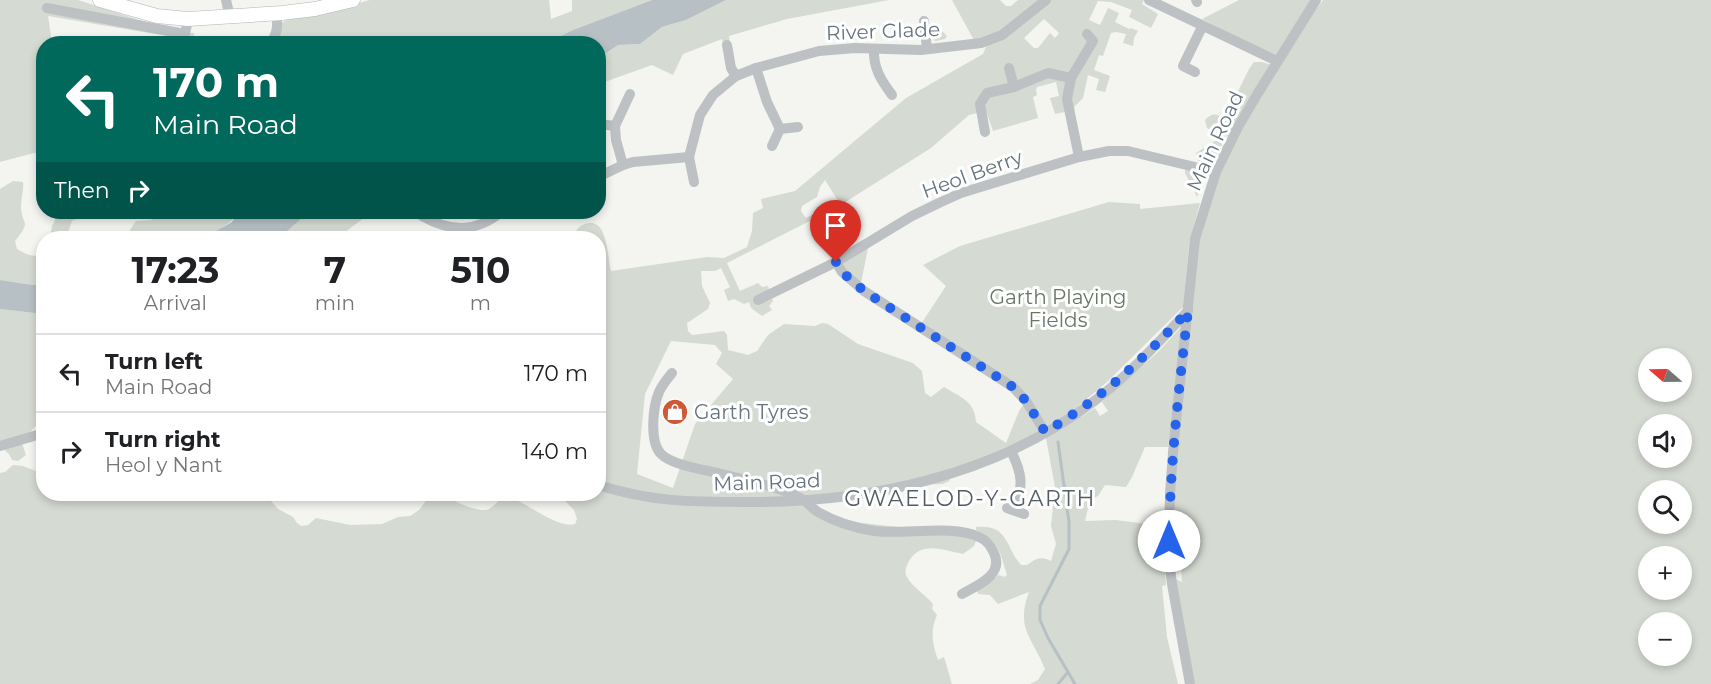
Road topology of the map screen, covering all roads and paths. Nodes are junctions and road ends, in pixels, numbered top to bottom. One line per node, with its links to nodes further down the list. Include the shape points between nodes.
1 (100, 0): 11 (main road, via 157,16)
2 (226, 0): 10 (street)
3 (353, 0): 9 (main road)
4 (1046, 0): 18 (street, River Glade, via 994,39)
5 (1149, 0): 7 (street)
6 (1316, 0): 19 (street, Main Road)
7 (1170, 5): 13 (street)
8 (48, 8): 11 (street, via 186,34)
9 (276, 13): 10 (main road); 14 (street)
10 (230, 17): 11 (main road)
11 (188, 19)
12 (924, 21): 18 (street)
13 (1202, 27): 19 (street); 22 (street, via 1181,71)
14 (275, 36)
15 (1095, 38): 24 (street)
16 (727, 45): 23 (street)
17 (874, 49): 18 (street, River Glade); 20 (street, River Glade, via 819,51); 27 (street, via 877,72)
18 (927, 49)
19 (1277, 62): 37 (street, Main Road)
20 (756, 68): 23 (street, River Glade); 31 (street)
21 (1010, 68): 25 (street)
22 (1195, 72)
23 (736, 76): 34 (street, River Glade, via 705,105)
24 (1071, 78): 25 (street, via 1048,73); 35 (street, via 1067,99)
25 (1014, 87): 32 (street, via 987,93 983,98 980,112)
26 (630, 94): 29 (street)
27 (892, 95)
28 (606, 125): 29 (street)
29 (615, 126): 36 (street)
30 (798, 127): 31 (street)
31 (780, 129): 33 (street)
32 (985, 132)
33 (772, 146)
34 (689, 157): 36 (street); 39 (street, River Glade)
35 (1079, 157): 37 (street, Heol Berry, via 1128,151); 42 (street, Heol Berry, via 961,194 912,216)
36 (623, 165): 38 (street)
37 (1216, 172): 44 (street, Main Road, via 1195,239)
38 (606, 173)
39 (694, 182)
40 (428, 219): 41 (street, via 464,229)
41 (491, 219)
42 (836, 262): 43 (street, Heol Berry); 46 (street, via 864,291 1013,387)
43 (758, 300)
44 (1188, 311): 46 (street, Main Road, via 1095,401); 54 (street, via 1174,440 1169,559)
45 (672, 373): 51 (street, via 656,401 653,436 661,454 681,464)
46 (1045, 432): 49 (street, Main Road)
47 (36, 435): 48 (street)
48 (0, 446)
49 (1011, 451): 51 (street, Main Road, via 937,478 839,498); 52 (street, via 1022,482)
50 (606, 487): 51 (street, Main Road, via 671,501)
51 (804, 500): 53 (street, via 830,519 875,531 978,536 993,551 996,569)
52 (1015, 511)
53 (962, 594)
54 (1190, 684)

